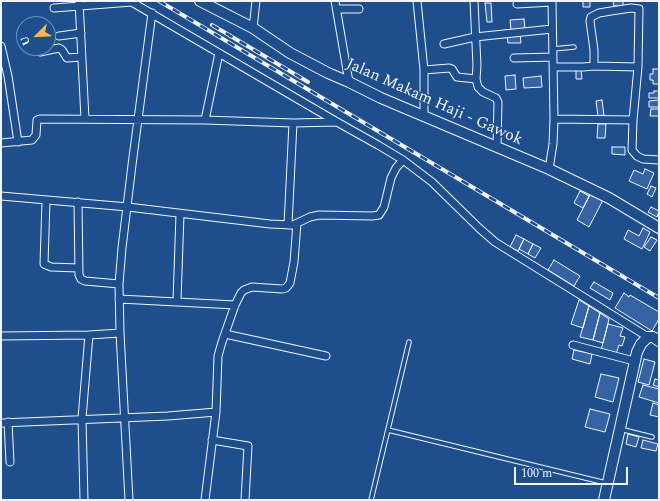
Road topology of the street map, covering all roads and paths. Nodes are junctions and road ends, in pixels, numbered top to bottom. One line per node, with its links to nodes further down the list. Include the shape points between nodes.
1 (131, 1): 9 (street); 15 (street)
2 (200, 1): 16 (street, Jalan Makam Haji - Gawok)
3 (256, 1): 16 (street)
4 (336, 1): 12 (street)
5 (418, 1): 33 (street)
6 (474, 1): 20 (street)
7 (625, 1): 13 (street)
8 (552, 2): 10 (street); 17 (street)
9 (79, 4): 11 (street); 18 (street)
10 (516, 4)
11 (54, 8)
12 (337, 9): 14 (street); 36 (street)
13 (626, 9): 30 (street, via 599,13 591,17); 32 (street, via 636,8 640,11)
14 (359, 10)
15 (152, 13): 26 (street); 40 (street)
16 (253, 28): 36 (street, Jalan Makam Haji - Gawok, via 309,64)
17 (552, 29): 20 (street); 25 (street)
18 (81, 33): 19 (street); 27 (street)
19 (59, 36)
20 (475, 37): 21 (street); 35 (street)
21 (444, 44)
22 (1, 46): 34 (street)
23 (574, 47): 25 (lane)
24 (56, 49): 27 (street, via 62,50 67,58)
25 (553, 49): 28 (street)
26 (219, 53): 41 (street); 43 (street)
27 (81, 57): 38 (street)
28 (554, 57): 29 (street); 31 (street)
29 (514, 58)
30 (594, 66): 31 (street); 32 (street)
31 (554, 67): 39 (street)
32 (638, 67): 42 (street)
33 (424, 70): 35 (street, via 449,68 457,77); 37 (street)
34 (4, 76): 45 (street)
35 (476, 79): 47 (street, via 482,92 496,98 499,104)
36 (349, 82): 37 (street, Jalan Makam Haji - Gawok)
37 (424, 115): 47 (street, Jalan Makam Haji - Gawok)
38 (85, 119): 40 (street); 45 (street, via 38,119 34,138)
39 (554, 119): 42 (street); 50 (street)
40 (138, 120): 41 (street); 54 (street)
41 (205, 120): 44 (street)
42 (633, 120): 49 (street, via 634,154 643,159)
43 (337, 122): 44 (street); 48 (street)
44 (293, 123): 57 (street)
45 (18, 142): 46 (street)
46 (1, 143)
47 (497, 146): 50 (street, Jalan Makam Haji - Gawok)
48 (403, 160): 56 (street, via 391,178 384,207 379,215 319,215); 68 (street, via 432,182 495,242)
49 (659, 160)
50 (549, 169): 58 (street, Jalan Makam Haji - Gawok, via 609,198)
51 (1, 196): 52 (street)
52 (46, 201): 53 (street); 59 (street, via 44,264 51,267)
53 (78, 202): 54 (street); 59 (street)
54 (128, 207): 55 (street); 60 (street)
55 (180, 214): 57 (street); 62 (street)
56 (297, 223): 57 (street); 63 (street, via 294,262 288,286 282,289 248,288 240,293)
57 (288, 225)
58 (659, 228)
59 (78, 268): 60 (street, via 81,279 85,281)
60 (120, 284): 61 (street)
61 (119, 299): 62 (street); 64 (street)
62 (176, 301): 63 (street)
63 (234, 305): 65 (street)
64 (120, 333): 66 (street); 75 (street)
65 (225, 334): 72 (street); 74 (street, via 218,356)
66 (89, 335): 67 (street); 76 (street)
67 (1, 336)
68 (648, 336): 69 (street); 73 (street, via 641,344)
69 (659, 340)
70 (409, 342): 79 (lane)
71 (573, 345): 73 (street)
72 (326, 356)
73 (634, 361): 78 (street)
74 (216, 412): 75 (street); 81 (street)
75 (125, 417): 76 (street); 85 (street)
76 (82, 418): 77 (street); 84 (street)
77 (4, 422): 82 (street)
78 (620, 428): 80 (lane); 83 (street)
79 (388, 430): 83 (lane); 88 (lane)
80 (652, 437)
81 (212, 440): 86 (street); 87 (street, via 248,446)
82 (10, 462)
83 (608, 483): 89 (street)
84 (84, 500)
85 (130, 500)
86 (205, 500)
87 (245, 500)
88 (371, 500)
89 (604, 500)

